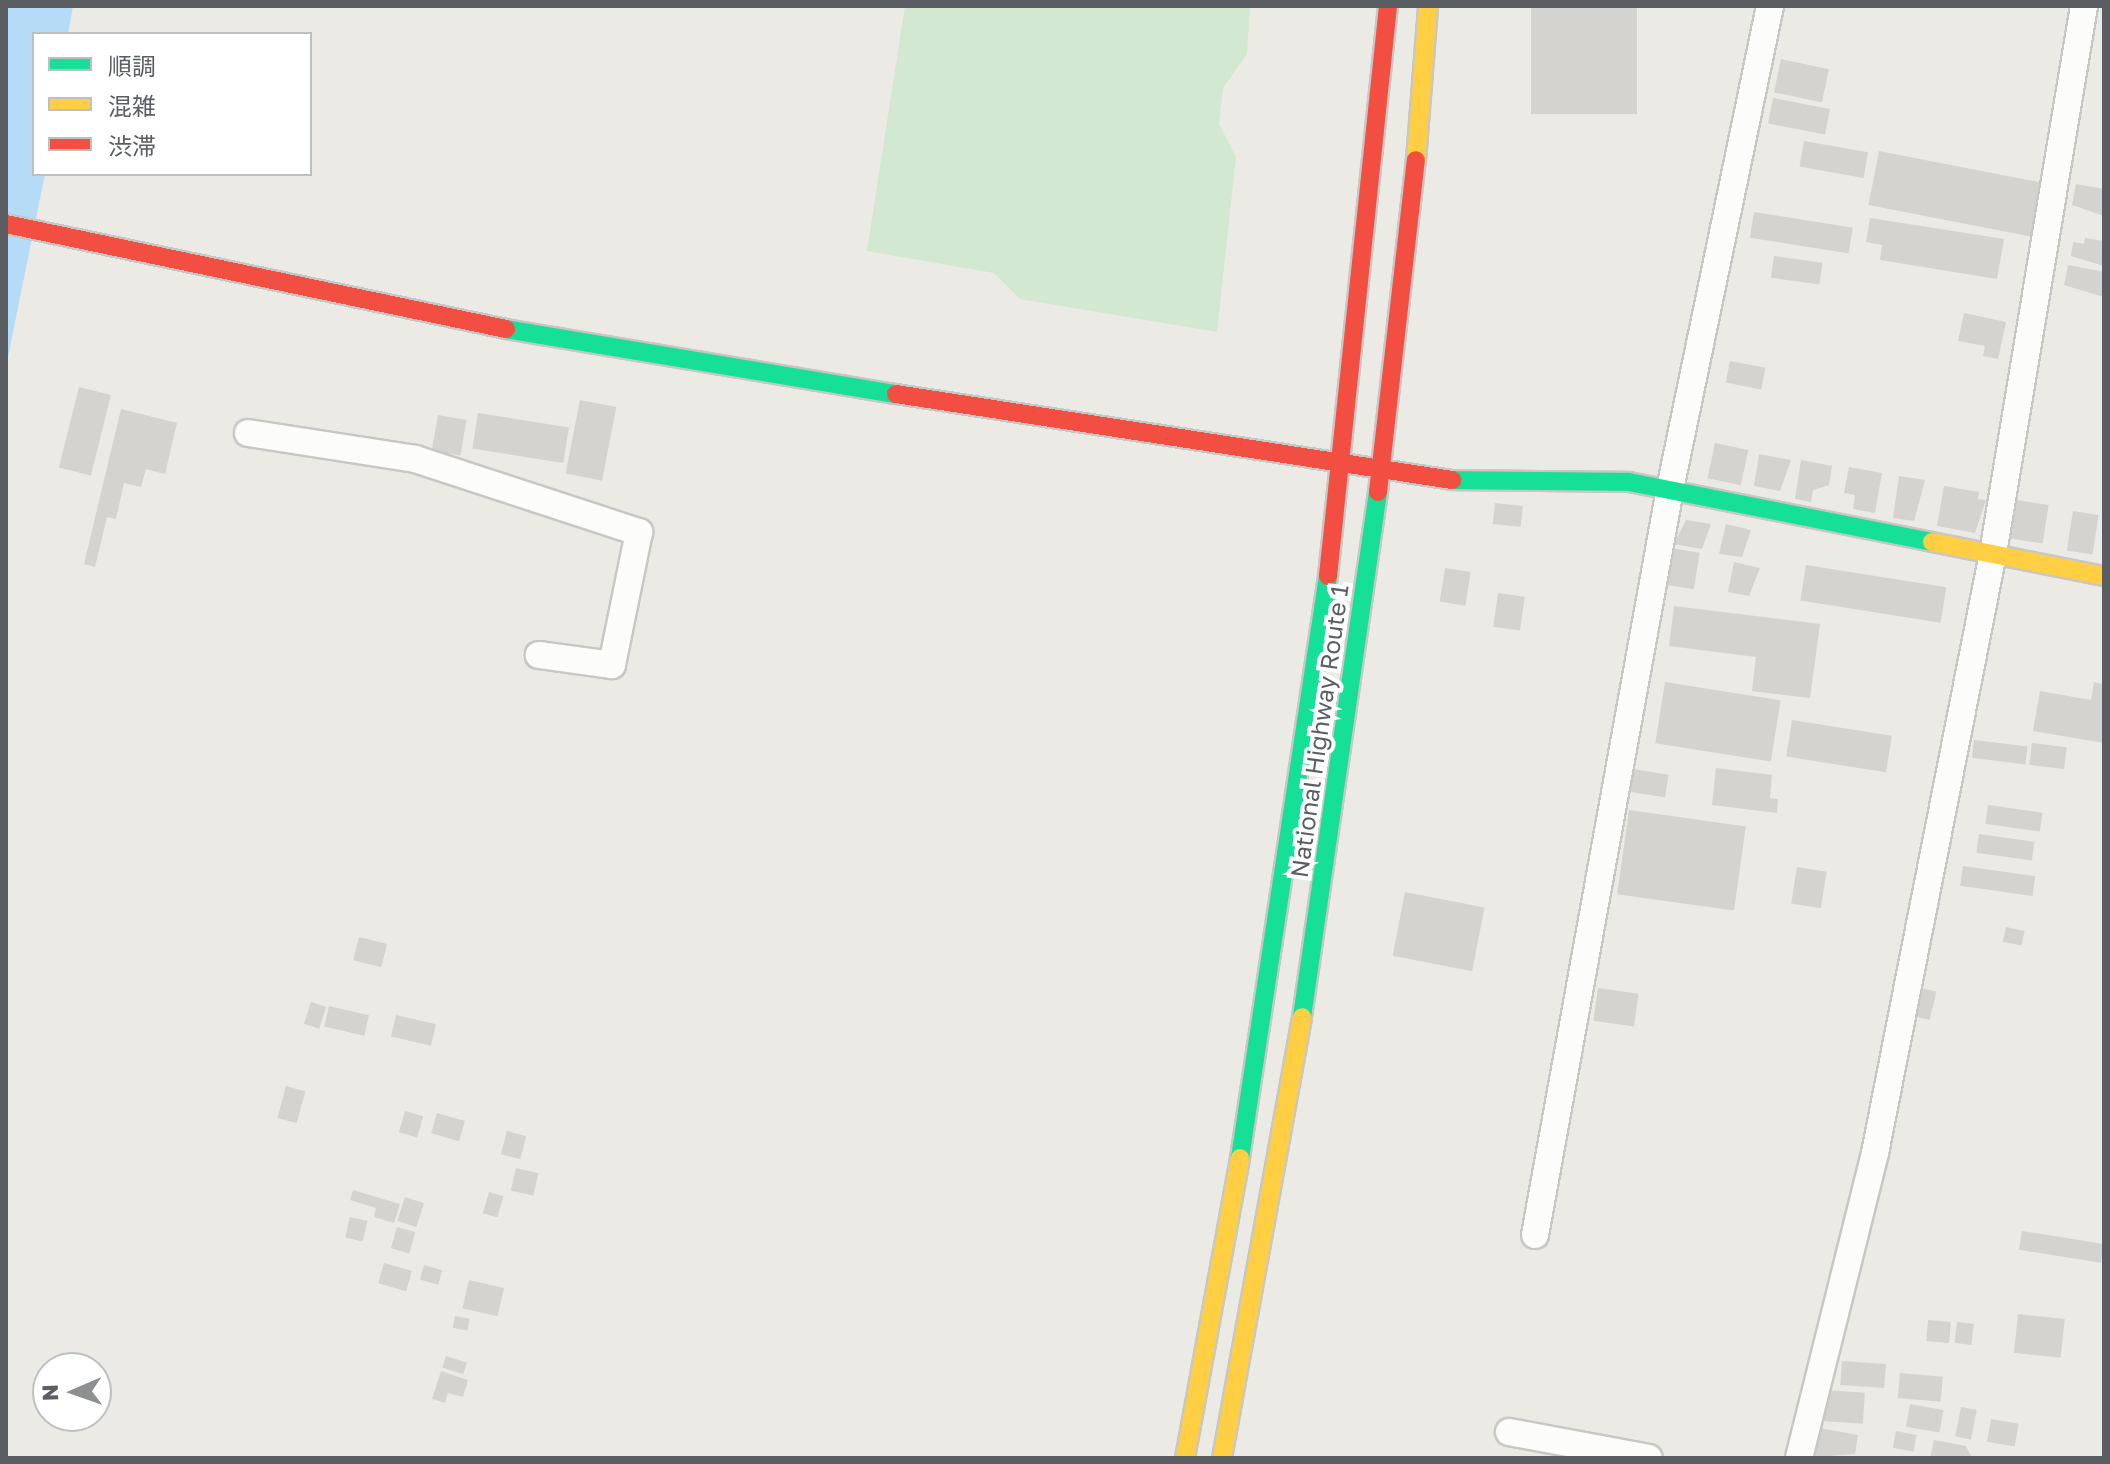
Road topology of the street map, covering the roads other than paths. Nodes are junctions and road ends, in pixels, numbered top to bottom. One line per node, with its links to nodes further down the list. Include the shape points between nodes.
1 (1388, 6): 7 (main road, National Highway Route 1)
2 (1428, 6): 8 (main road, National Highway Route 1, via 1406,277)
3 (1770, 6): 9 (street)
4 (2084, 6): 10 (street)
5 (6, 224): 7 (main road, via 443,318 1228,450)
6 (248, 433): 12 (street, via 415,459 639,532 612,665)
7 (1345, 464): 8 (main road); 15 (main road, National Highway Route 1, via 1253,1089)
8 (1381, 471): 9 (main road, via 1489,485 1629,482); 16 (main road, National Highway Route 1, via 1290,1098)
9 (1670, 489): 10 (main road); 13 (street)
10 (1993, 553): 11 (main road); 18 (street, via 1875,1153)
11 (2104, 576)
12 (539, 655)
13 (1535, 1235)
14 (1509, 1432): 17 (street)
15 (1185, 1458)
16 (1222, 1458)
17 (1649, 1458)
18 (1799, 1458)

